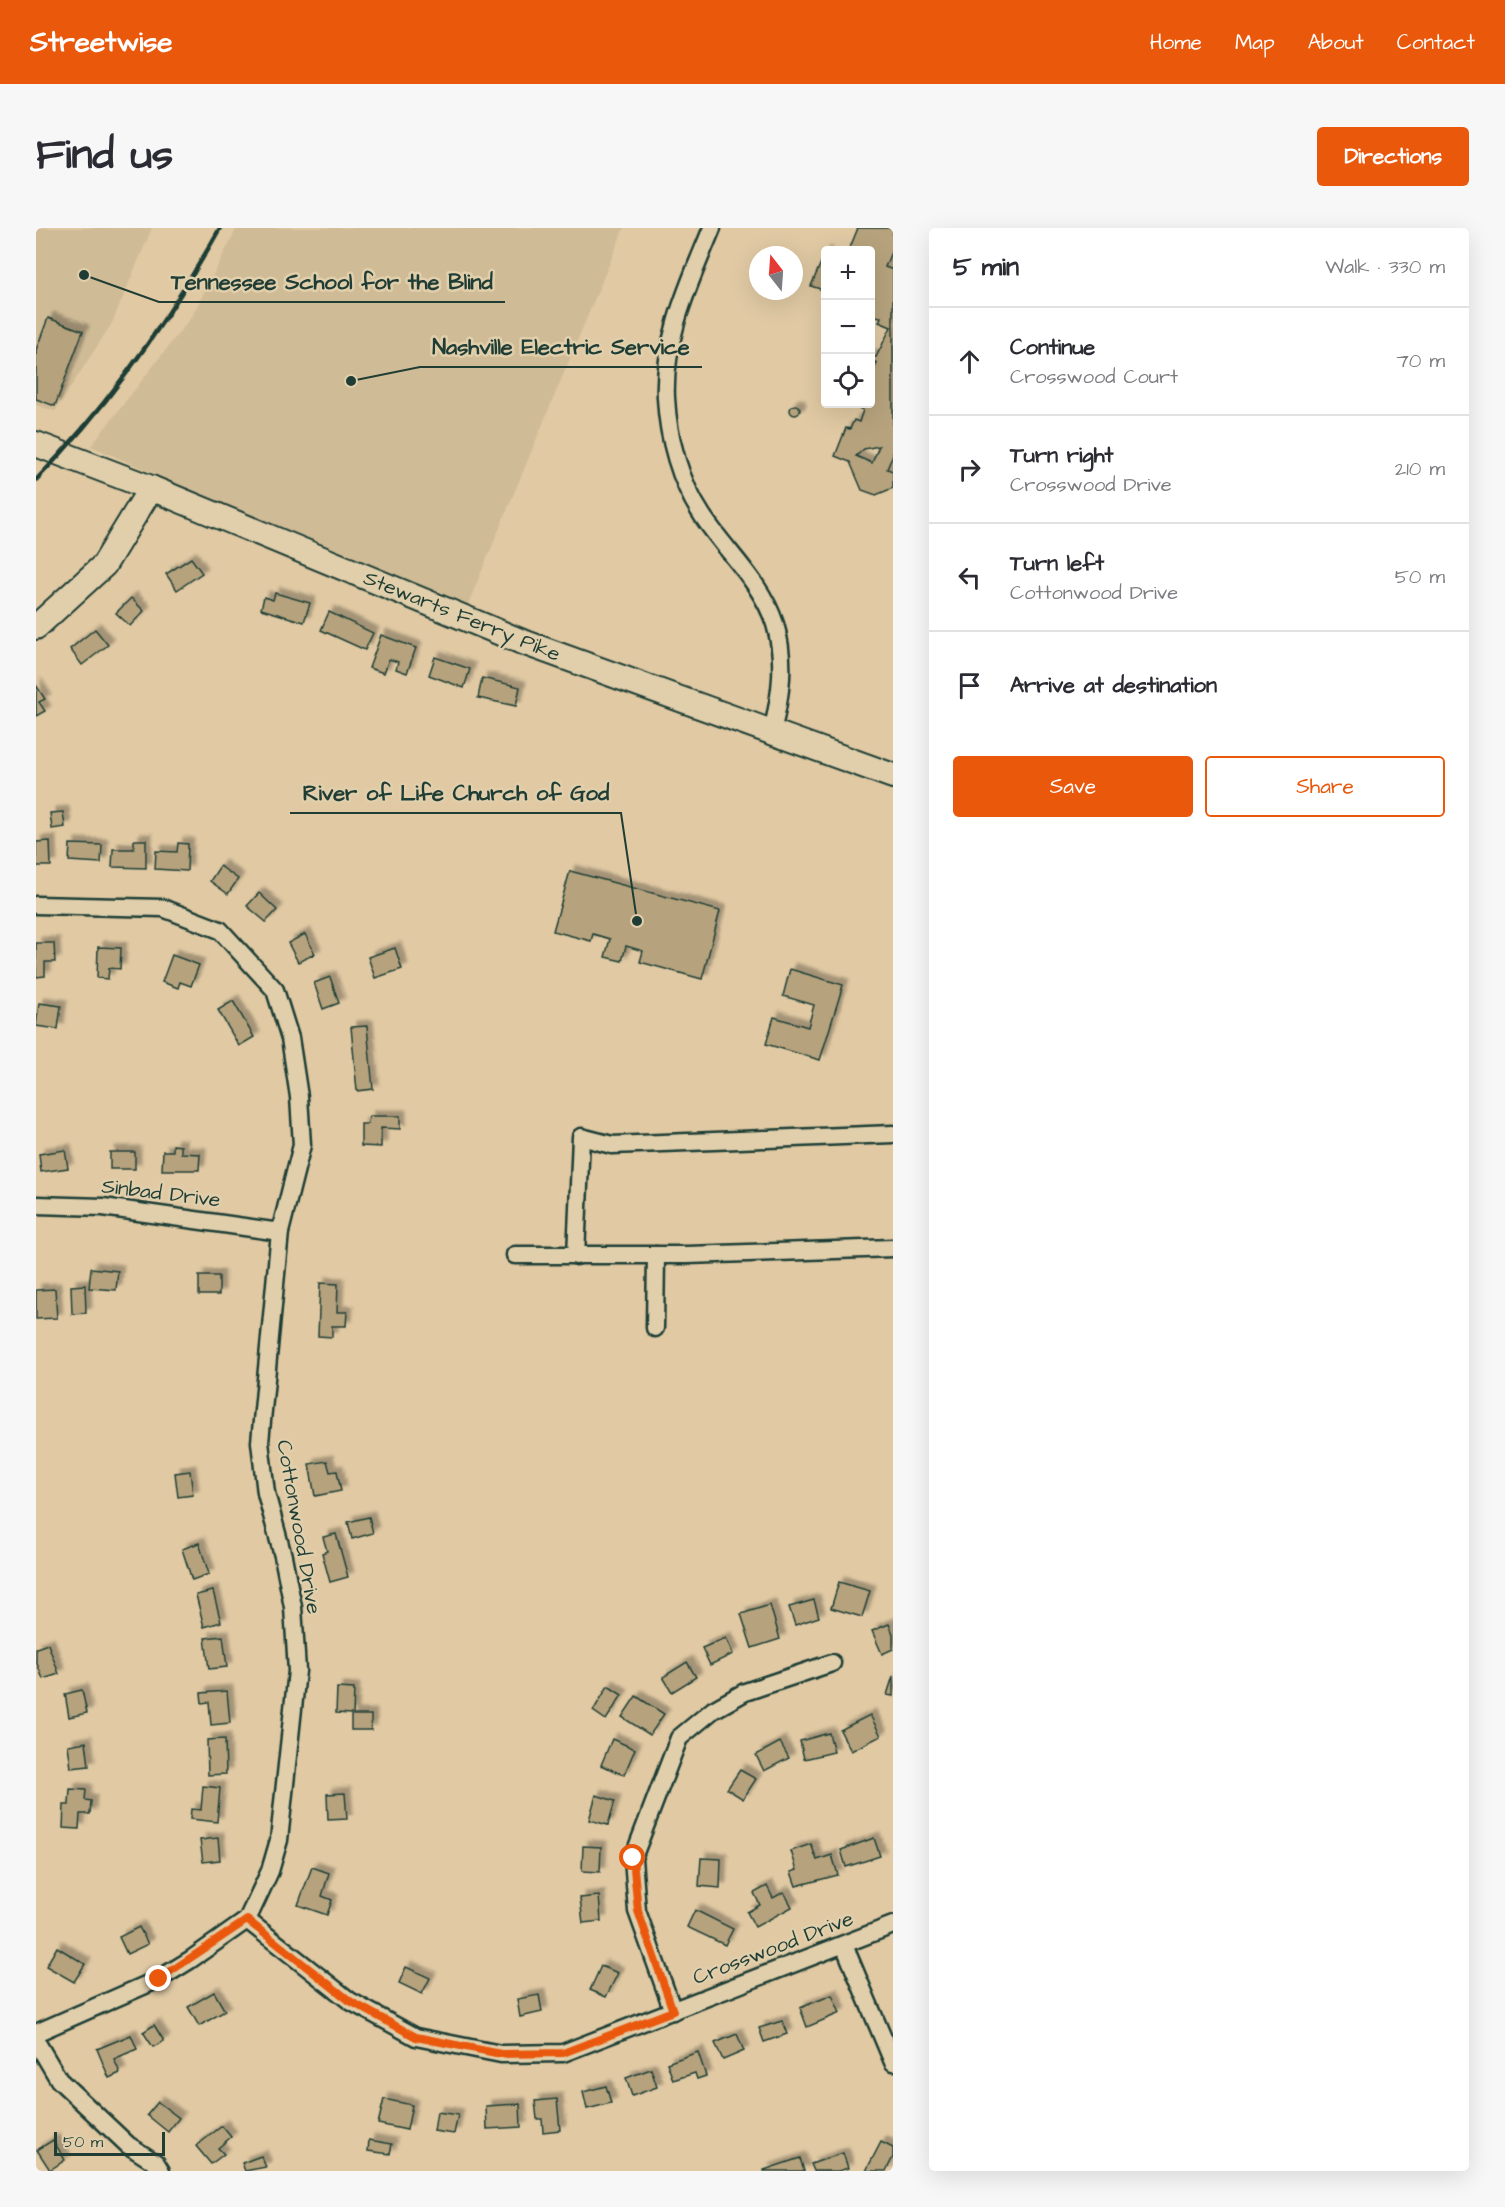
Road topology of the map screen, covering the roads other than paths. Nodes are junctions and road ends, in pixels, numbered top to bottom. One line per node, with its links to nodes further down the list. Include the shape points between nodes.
1 (712, 228): 5 (street, via 671,339 666,376 668,422 692,497 753,581 774,622 782,679)
2 (36, 444): 3 (main road, Stewarts Ferry Pike)
3 (151, 488): 4 (main road, via 104,565); 5 (main road, Stewarts Ferry Pike, via 520,642)
4 (36, 627)
5 (772, 732): 6 (main road, Stewarts Ferry Pike)
6 (893, 776)
7 (36, 905): 10 (street, Cottonwood Drive, via 163,908 220,930 275,990 290,1038 302,1145)
8 (893, 1134): 14 (street, via 612,1145 581,1137)
9 (36, 1205): 10 (street, Sinbad Drive, via 103,1207)
10 (280, 1232): 17 (street, Cottonwood Drive, via 260,1442 266,1493 293,1607 297,1671 279,1840 270,1871)
11 (893, 1248): 13 (street)
12 (515, 1255): 14 (street)
13 (656, 1255): 14 (street); 15 (street)
14 (576, 1256)
15 (655, 1328)
16 (832, 1663): 20 (street, via 745,1692 713,1710 679,1738 633,1858 638,1911)
17 (247, 1920): 20 (street, Crosswood Drive, via 350,2001 416,2037 501,2054 563,2053); 21 (street, via 159,1979)
18 (893, 1925): 19 (street, Crosswood Drive)
19 (844, 1945): 20 (street, Crosswood Drive); 23 (street)
20 (673, 2011)
21 (36, 2032)
22 (36, 2041): 24 (street, via 58,2080)
23 (893, 2062)
24 (161, 2171)

